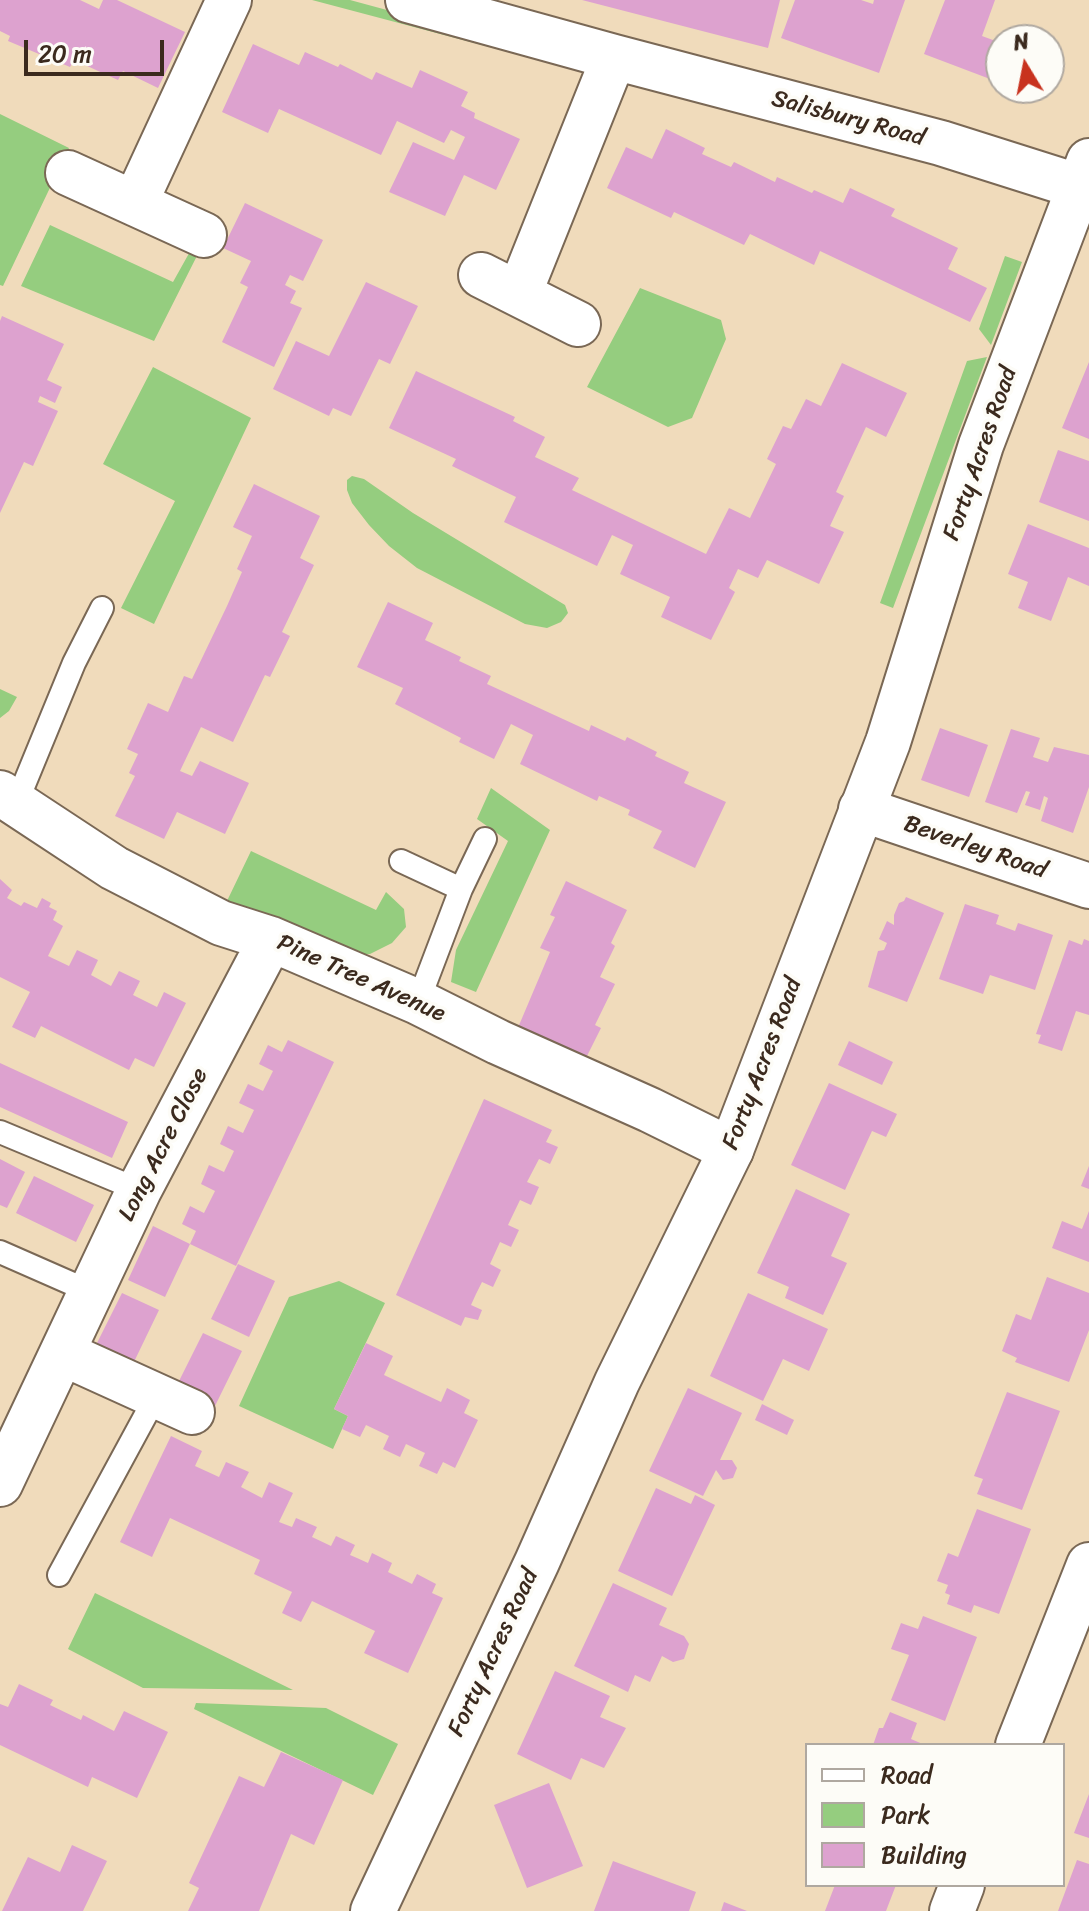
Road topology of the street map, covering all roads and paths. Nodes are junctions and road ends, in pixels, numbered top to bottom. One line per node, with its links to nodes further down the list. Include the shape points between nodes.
1 (229, 0): 6 (street)
2 (408, 0): 3 (street, Salisbury Road)
3 (614, 57): 5 (street, Salisbury Road, via 941,143); 8 (street, via 500,284)
4 (68, 173): 6 (street)
5 (1084, 174): 11 (street, Forty Acres Road, via 981,445 888,742)
6 (135, 203): 7 (street)
7 (204, 235)
8 (578, 324)
9 (102, 608): 10 (lane)
10 (8, 799): 16 (street, Pine Tree Avenue, via 114,868 221,923)
11 (861, 809): 14 (street, Beverley Road); 19 (street, Forty Acres Road)
12 (485, 839): 15 (lane)
13 (401, 861): 15 (lane)
14 (1089, 886)
15 (461, 889): 17 (lane)
16 (271, 939): 17 (street, Pine Tree Avenue); 20 (street, Long Acre Close)
17 (418, 1002): 19 (street, Pine Tree Avenue)
18 (0, 1132): 20 (lane)
19 (731, 1150): 30 (street, Forty Acres Road, via 617,1382)
20 (139, 1190): 22 (street, Long Acre Close)
21 (0, 1252): 22 (lane)
22 (91, 1292): 23 (street, Long Acre Close)
23 (62, 1353): 24 (street); 25 (street, Long Acre Close)
24 (174, 1405): 27 (lane)
25 (0, 1484)
26 (1089, 1565): 28 (street)
27 (59, 1575)
28 (1019, 1743)
29 (961, 1887): 31 (street)
30 (374, 1911)
31 (952, 1911)

